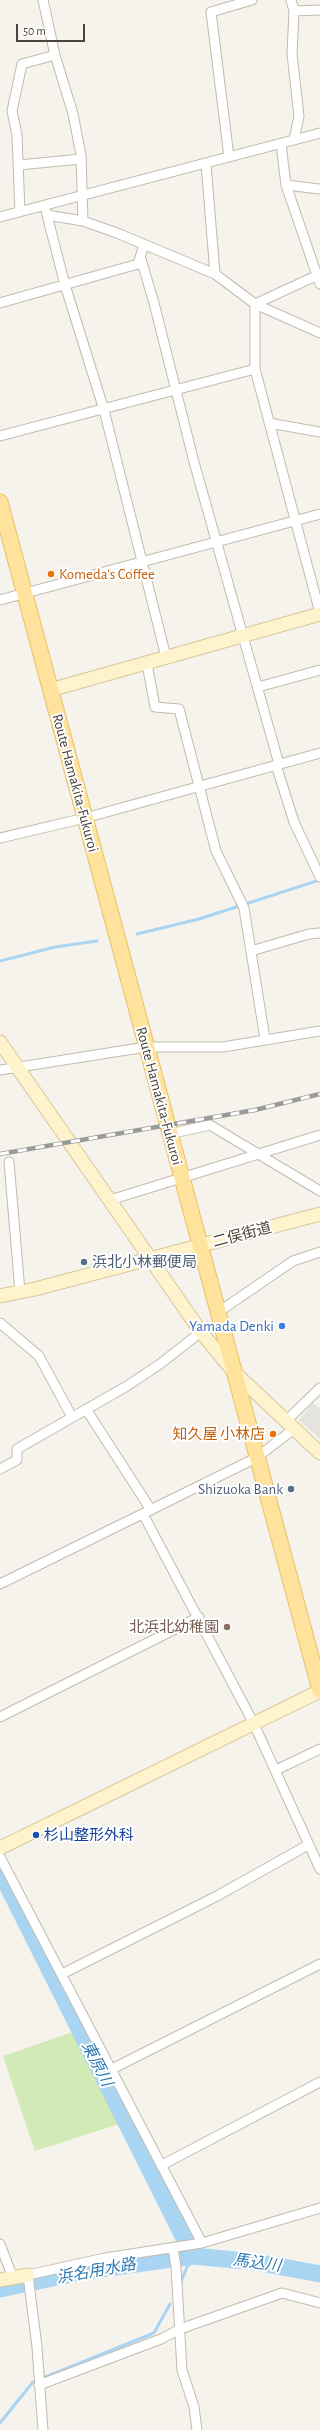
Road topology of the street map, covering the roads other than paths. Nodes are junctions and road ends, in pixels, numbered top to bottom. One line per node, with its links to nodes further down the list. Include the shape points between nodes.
1 (43, 0): 7 (street)
2 (252, 0): 4 (street)
3 (291, 0): 6 (street)
4 (228, 3): 11 (street, via 211,12)
5 (320, 10): 6 (street)
6 (294, 11): 9 (street, via 292,54 299,116)
7 (55, 55): 12 (street, via 73,114); 14 (street, via 22,64 12,111 17,135)
8 (320, 133): 9 (street)
9 (294, 140): 10 (street)
10 (281, 144): 11 (street); 15 (street)
11 (229, 157): 13 (street)
12 (81, 159): 14 (street); 17 (street)
13 (206, 164): 17 (street); 24 (street)
14 (18, 165): 19 (street)
15 (286, 186): 16 (street); 25 (street)
16 (320, 189)
17 (81, 192): 18 (street); 21 (street)
18 (46, 210): 19 (street); 21 (street); 27 (street)
19 (20, 212): 20 (street)
20 (0, 218)
21 (83, 221): 22 (street)
22 (144, 244): 23 (street); 24 (street)
23 (141, 259): 27 (street, via 138,264); 32 (street)
24 (215, 274): 29 (street)
25 (318, 274): 26 (street); 29 (street)
26 (320, 284)
27 (65, 285): 28 (street); 33 (street)
28 (0, 303)
29 (255, 304): 30 (street); 31 (street)
30 (320, 333)
31 (255, 369): 32 (street); 34 (street)
32 (176, 390): 33 (street); 40 (street)
33 (104, 410): 36 (street); 41 (street)
34 (269, 423): 35 (street); 39 (street)
35 (320, 432)
36 (0, 436)
37 (0, 502): 42 (main road, Route Hamakita-Fukuroi)
38 (320, 514): 39 (street)
39 (296, 520): 40 (street); 44 (street)
40 (218, 542): 41 (street); 45 (street)
41 (141, 562): 42 (street); 46 (street)
42 (25, 593): 43 (street); 50 (main road, Route Hamakita-Fukuroi)
43 (0, 600)
44 (320, 614): 45 (street)
45 (244, 634): 46 (street); 49 (street)
46 (166, 657): 47 (street)
47 (147, 664): 50 (street); 53 (street, via 155,706 179,708)
48 (320, 670): 49 (street)
49 (258, 687): 52 (street)
50 (50, 690): 54 (main road, Route Hamakita-Fukuroi)
51 (320, 753): 52 (street)
52 (277, 765): 53 (street); 56 (street, via 294,822)
53 (200, 786): 54 (street); 58 (street, via 216,851 243,905)
54 (85, 818): 55 (street); 62 (main road, Route Hamakita-Fukuroi)
55 (0, 838)
56 (320, 877)
57 (320, 933): 58 (street)
58 (251, 951): 60 (street)
59 (320, 1031): 60 (street)
60 (265, 1039): 62 (street, via 223,1047)
61 (0, 1042): 63 (street)
62 (146, 1047): 63 (street); 65 (main road, Route Hamakita-Fukuroi)
63 (18, 1068): 64 (street); 71 (street)
64 (0, 1070)
65 (169, 1134): 67 (street, via 210,1125); 69 (main road, Route Hamakita-Fukuroi)
66 (320, 1134): 67 (street)
67 (259, 1152): 69 (street); 70 (street)
68 (9, 1162): 76 (street)
69 (181, 1180): 71 (street); 73 (main road, Route Hamakita-Fukuroi)
70 (320, 1191)
71 (110, 1200): 75 (street)
72 (320, 1214): 73 (street, 二俣街道)
73 (201, 1246): 75 (street, 二俣街道); 78 (main road, Route Hamakita-Fukuroi)
74 (320, 1252): 78 (street, via 293,1261)
75 (150, 1259): 76 (street, 二俣街道); 80 (street)
76 (20, 1292): 77 (street, 二俣街道)
77 (0, 1296)
78 (217, 1313): 81 (main road, Route Hamakita-Fukuroi)
79 (1, 1325): 84 (street, via 39,1356)
80 (202, 1332): 81 (street); 83 (street, via 160,1364)
81 (233, 1371): 85 (street); 87 (main road, Route Hamakita-Fukuroi)
82 (320, 1388): 85 (street)
83 (86, 1410): 84 (street); 89 (street)
84 (72, 1417): 88 (street, via 17,1449 18,1460)
85 (290, 1425): 86 (street); 87 (street)
86 (320, 1453)
87 (256, 1458): 89 (street); 92 (main road, Route Hamakita-Fukuroi)
88 (0, 1469)
89 (147, 1512): 90 (street); 91 (street)
90 (0, 1584)
91 (199, 1617): 93 (street); 94 (street)
92 (320, 1690): 94 (street)
93 (0, 1717)
94 (254, 1724): 96 (street); 98 (street)
95 (320, 1749): 96 (street)
96 (276, 1770): 97 (street)
97 (308, 1845): 100 (street); 102 (street, via 216,1896)
98 (0, 1848)
99 (0, 1857): 102 (street)
100 (320, 1869)
101 (320, 1964): 103 (street)
102 (62, 1974): 103 (street)
103 (112, 2069): 105 (street)
104 (320, 2082): 105 (street)
105 (162, 2165): 107 (street)
106 (320, 2208): 107 (street)
107 (202, 2243): 109 (street)
108 (0, 2244): 111 (street)
109 (174, 2251): 110 (street, via 105,2258); 113 (street)
110 (28, 2278): 111 (street); 114 (street)
111 (6, 2279)
112 (320, 2303): 113 (street, via 282,2293)
113 (180, 2329): 114 (street, via 161,2339); 116 (street, via 182,2370 194,2407)
114 (39, 2385): 115 (street)
115 (43, 2430)
116 (197, 2430)

